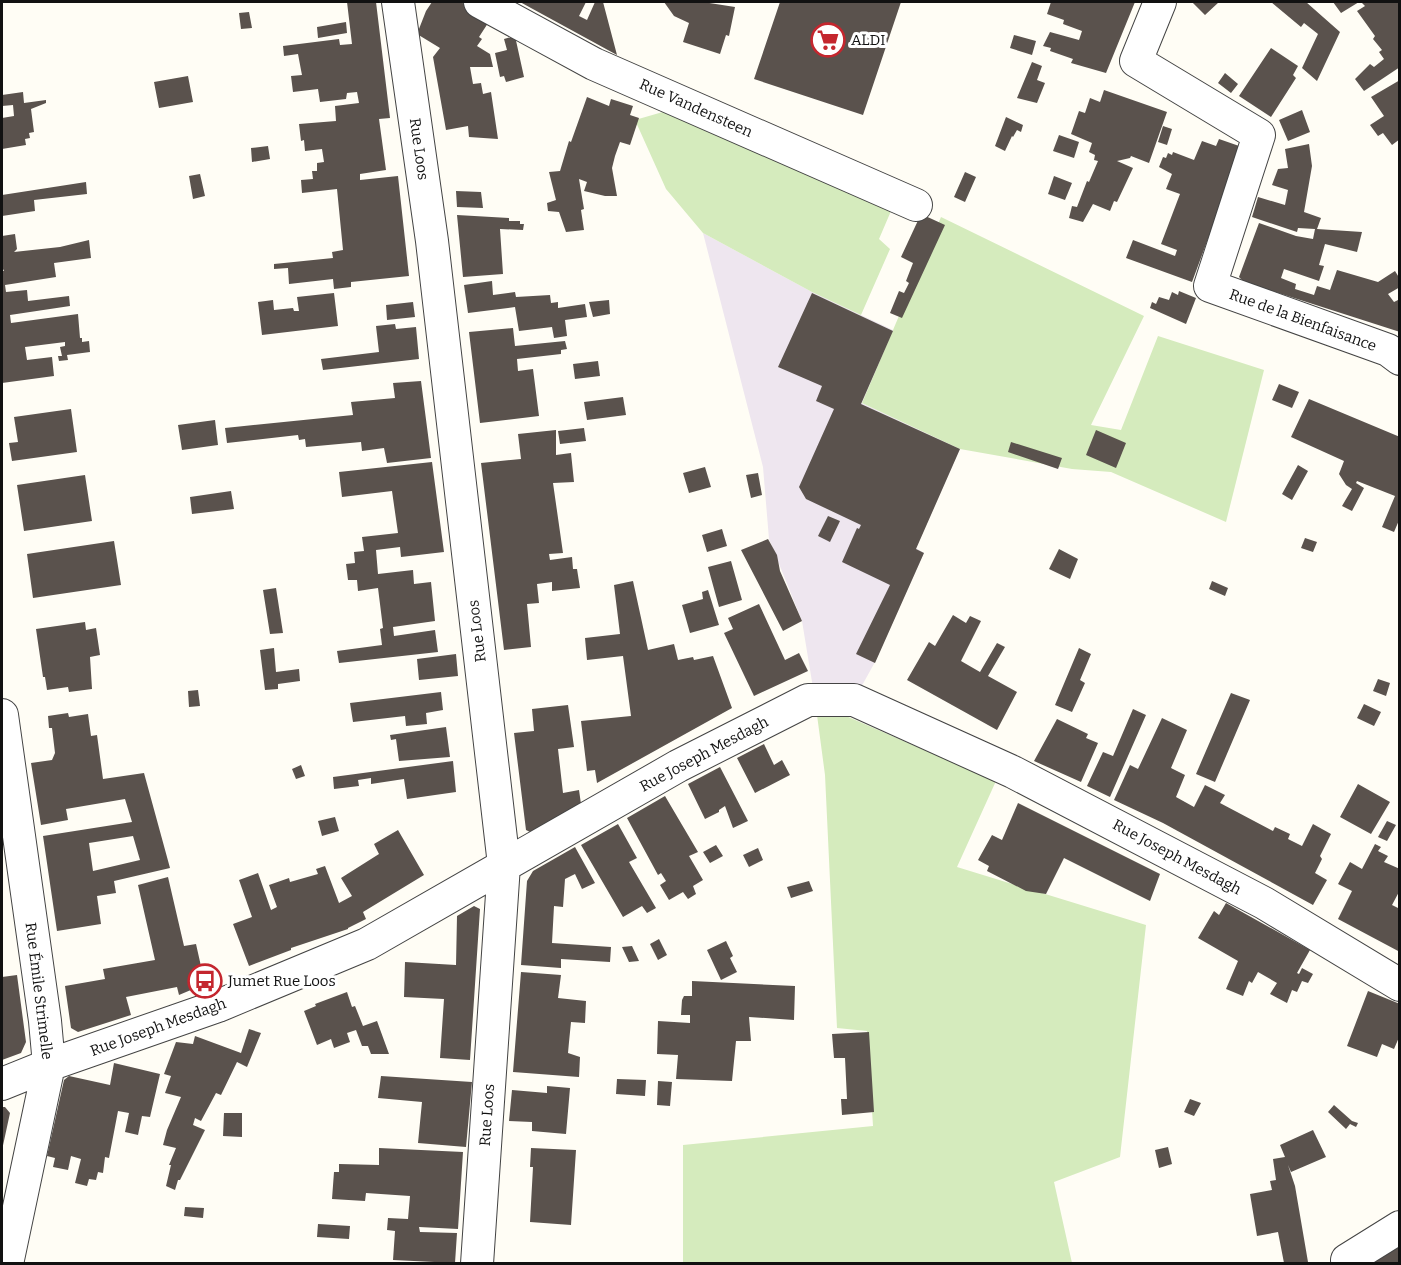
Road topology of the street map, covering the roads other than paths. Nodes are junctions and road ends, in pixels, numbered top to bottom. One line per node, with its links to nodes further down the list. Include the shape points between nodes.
1 (398, 2): 7 (street, Rue Loos, via 432,241)
2 (480, 2): 4 (street, Rue Vandensteen, via 594,64)
3 (1160, 2): 5 (street, Rue de la Bienfaisance, via 1136,61 1259,135 1210,286 1388,350)
4 (916, 205)
5 (1400, 359)
6 (2, 715): 9 (street, Rue Émile Strimelle)
7 (504, 865): 8 (street, Rue Joseph Mesdagh, via 678,766 808,700 854,700 1024,777 1264,903); 9 (street, Rue Joseph Mesdagh, via 367,944 218,1006); 14 (street, Rue Loos)
8 (1400, 985)
9 (49, 1065): 10 (street, Rue Joseph Mesdagh); 13 (street, Rue Émile Strimelle)
10 (2, 1084)
11 (1400, 1227): 12 (street)
12 (1347, 1260)
13 (8, 1263)
14 (477, 1263)

